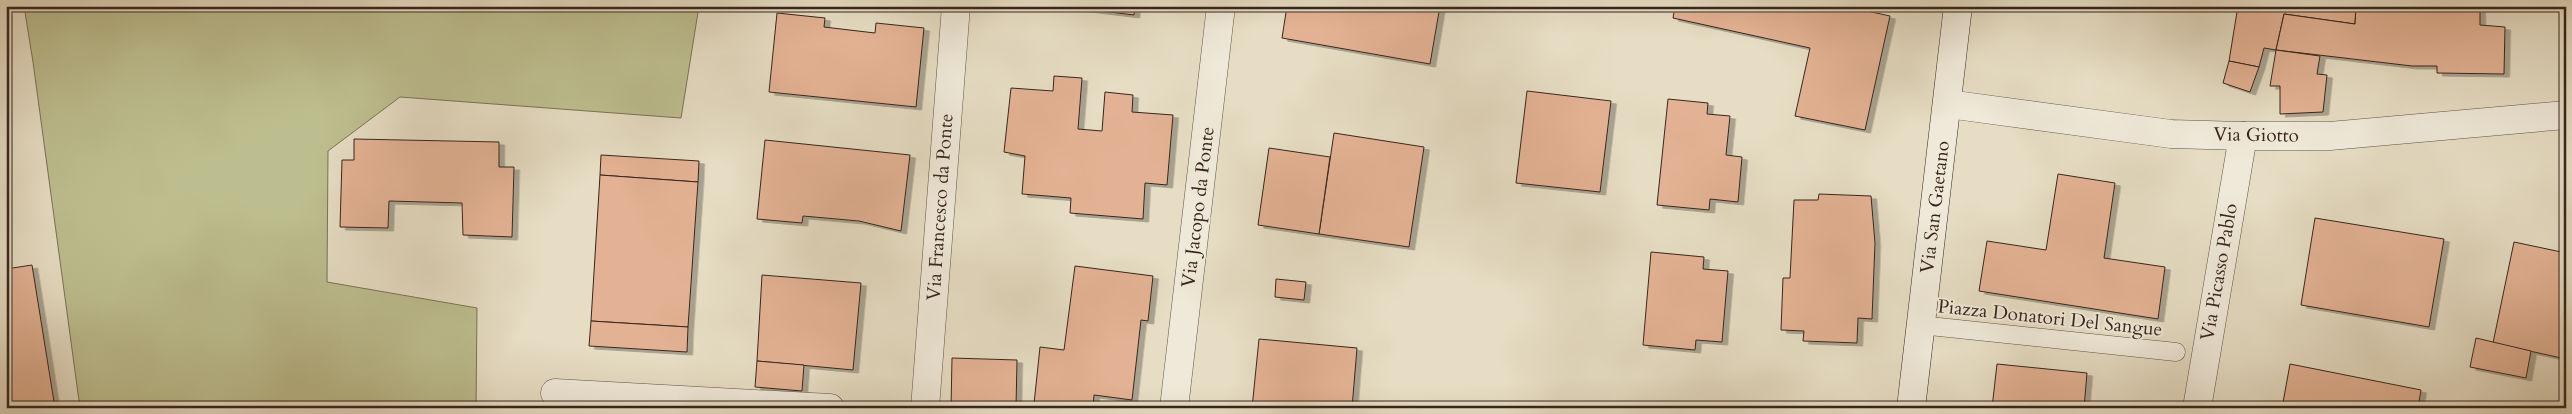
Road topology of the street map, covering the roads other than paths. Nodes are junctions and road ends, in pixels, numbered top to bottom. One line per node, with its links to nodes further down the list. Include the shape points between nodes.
1 (956, 6): 11 (street, Via Francesco da Ponte)
2 (1221, 6): 12 (street, Via Jacopo da Ponte)
3 (1958, 6): 4 (street, Via San Gaetano)
4 (1948, 104): 6 (street, Via Giotto, via 2172,134); 7 (street, Via San Gaetano)
5 (2566, 115): 6 (street, Via Giotto, via 2330,136)
6 (2243, 136): 14 (street, Via Picasso Pablo)
7 (1920, 325): 8 (lane, Piazza Donatori Del Sangue); 13 (street, Via San Gaetano)
8 (2176, 352)
9 (555, 393): 10 (street)
10 (830, 408)
11 (925, 408)
12 (1174, 408)
13 (1911, 408)
14 (2197, 408)

